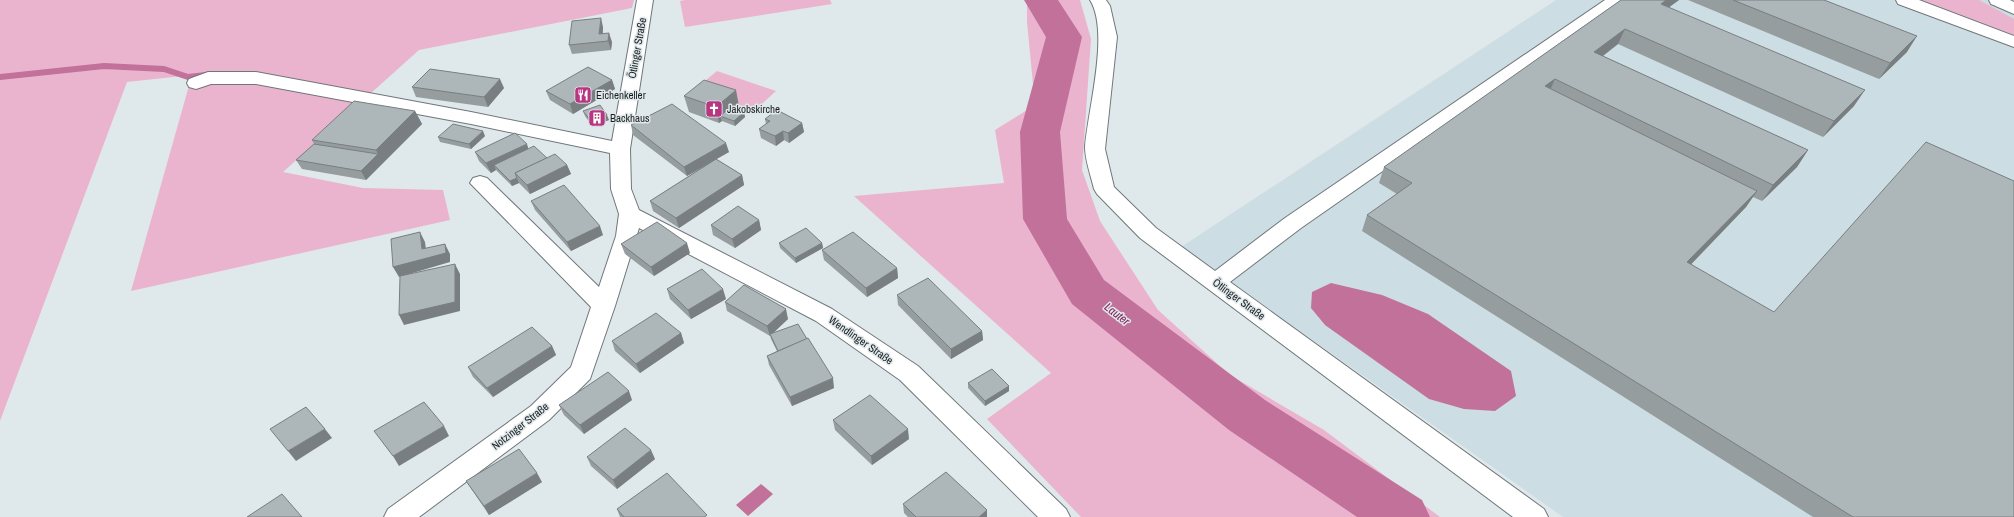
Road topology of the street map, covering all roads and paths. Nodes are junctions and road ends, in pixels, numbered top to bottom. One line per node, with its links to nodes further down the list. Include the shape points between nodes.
1 (645, 0): 9 (street, Ötlinger Straße)
2 (1098, 0): 12 (street, Ötlinger Straße, via 1102,6 1108,37 1095,149 1104,189 1148,233)
3 (1616, 0): 12 (street, via 1293,223)
4 (1904, 0): 7 (street)
5 (1997, 0): 6 (street)
6 (2014, 9)
7 (2014, 42)
8 (196, 83): 9 (street, via 208,78 256,78 472,118)
9 (620, 149): 11 (street, Ötlinger Straße, via 621,189)
10 (480, 183): 13 (street)
11 (630, 214): 13 (street, Notzinger Straße, via 627,236); 15 (street, Wendlinger Straße, via 824,314 909,373)
12 (1215, 282): 16 (street, Ötlinger Straße)
13 (604, 306): 14 (street, Notzinger Straße, via 581,372 540,413)
14 (398, 517)
15 (1056, 517)
16 (1534, 517)

